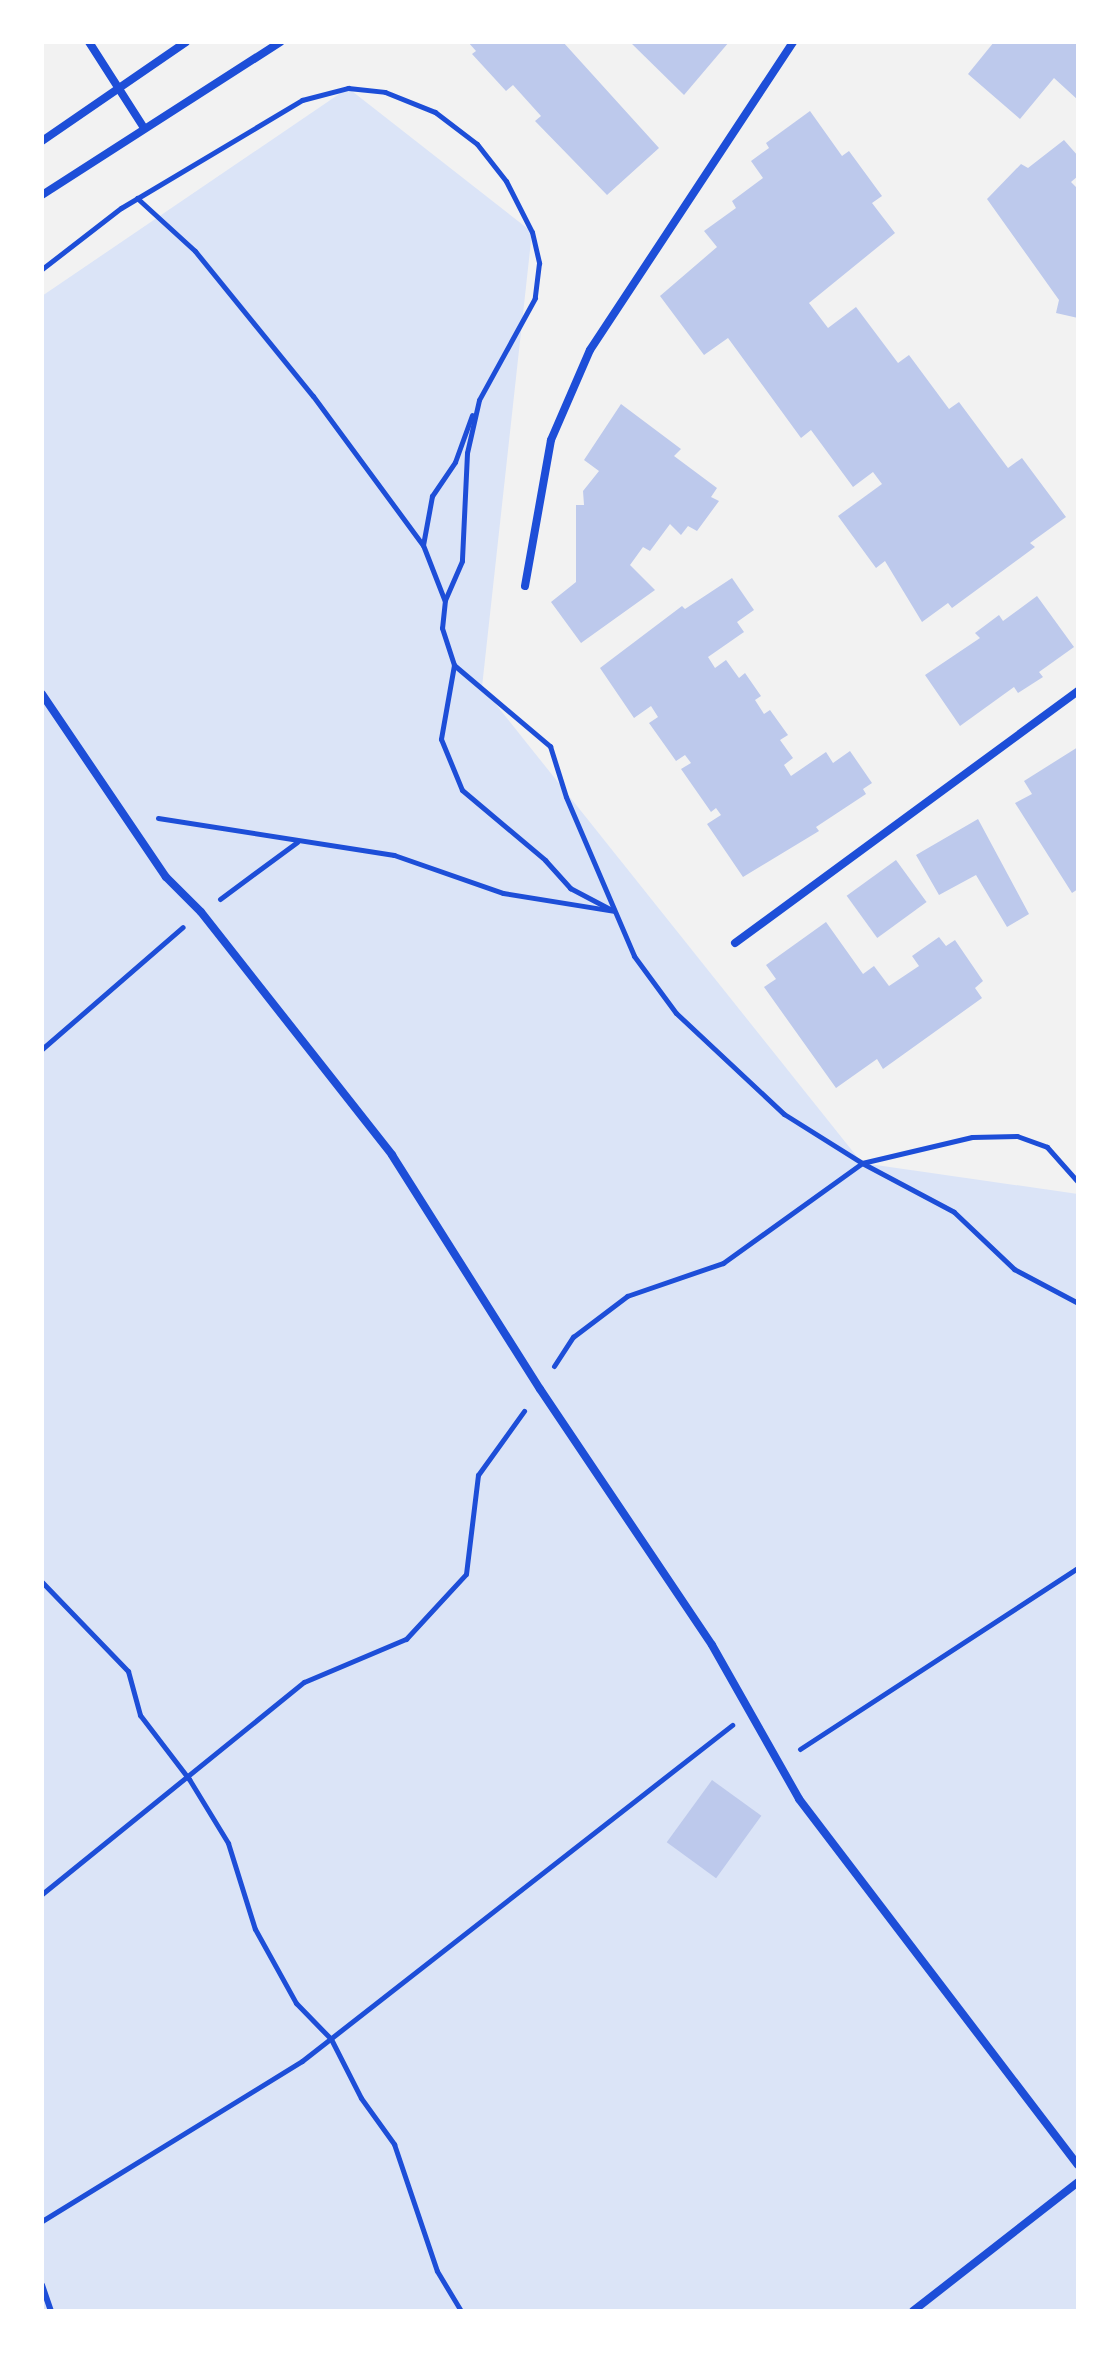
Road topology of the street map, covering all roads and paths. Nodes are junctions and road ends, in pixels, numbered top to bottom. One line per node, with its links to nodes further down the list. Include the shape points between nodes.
1 (89, 42): 5 (street)
2 (186, 42): 5 (street)
3 (280, 42): 6 (street)
4 (793, 42): 12 (street, via 590,350 551,440)
5 (119, 89): 6 (street); 7 (street)
6 (144, 128): 8 (street)
7 (42, 141)
8 (42, 195)
9 (137, 198): 11 (path, via 195,251 313,396)
10 (479, 400): 11 (path, via 455,462 432,496)
11 (423, 545): 13 (path)
12 (525, 586)
13 (445, 600)
14 (454, 665): 18 (path, via 441,739 462,790 570,888 615,911 503,893 394,855)
15 (1078, 691): 20 (street)
16 (42, 694): 17 (street)
17 (125, 819): 18 (path, via 164,818); 19 (street, via 166,877)
18 (297, 842): 19 (path)
19 (201, 912): 21 (path); 23 (street, via 392,1155)
20 (735, 943)
21 (42, 1049)
22 (1078, 1303): 23 (path, via 1014,1269 954,1212 862,1163 723,1263 627,1296 573,1337)
23 (540, 1389): 26 (street, via 712,1645); 28 (path, via 478,1475 466,1574 406,1639 304,1682)
24 (1078, 1568): 27 (path)
25 (42, 1582): 28 (path, via 128,1671 140,1715)
26 (747, 1713): 27 (street); 30 (path)
27 (776, 1765): 31 (street)
28 (189, 1779): 29 (path); 30 (path, via 228,1843 255,1929 289,1991)
29 (42, 1894)
30 (331, 2039): 33 (path); 36 (path, via 361,2098 394,2144 437,2271)
31 (1078, 2165)
32 (1078, 2182): 37 (street)
33 (42, 2221)
34 (42, 2285): 35 (lane)
35 (47, 2306)
36 (461, 2311)
37 (913, 2311)

